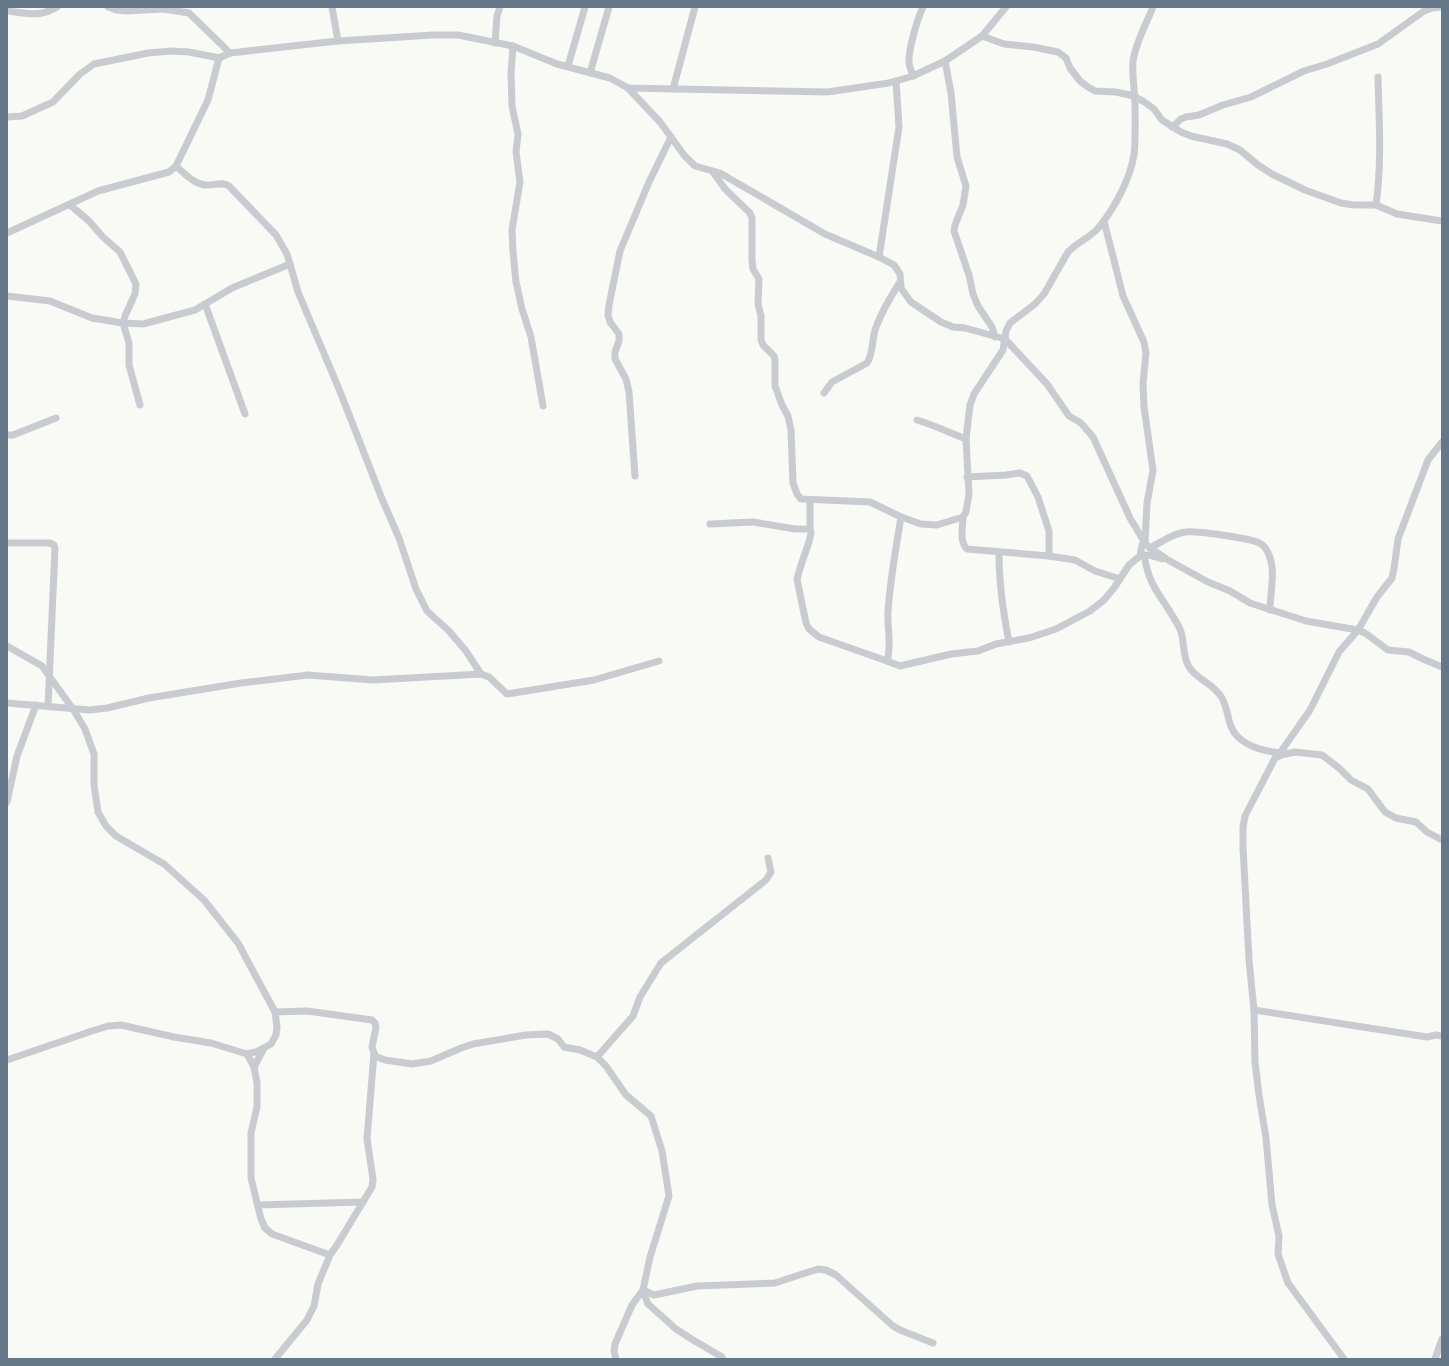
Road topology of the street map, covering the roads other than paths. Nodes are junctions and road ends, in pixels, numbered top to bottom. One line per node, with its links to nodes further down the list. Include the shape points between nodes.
1 (56, 7): 12 (street, via 37,15)
2 (108, 7): 17 (street, via 127,11 163,9 189,13)
3 (332, 7): 14 (street)
4 (500, 7): 15 (street)
5 (585, 7): 20 (street)
6 (609, 7): 21 (street)
7 (696, 7): 26 (street)
8 (923, 7): 22 (street, via 917,21 909,59)
9 (1006, 7): 13 (street)
10 (1153, 7): 27 (street, via 1136,49 1132,72)
11 (1441, 7): 29 (street, via 1424,11 1378,44 1304,71 1251,97 1181,119)
12 (7, 11)
13 (982, 36): 19 (street); 27 (street, via 1004,44 1058,52 1066,58 1080,81 1088,87 1095,91 1130,94)
14 (338, 41): 15 (street, via 458,35); 17 (street)
15 (495, 43): 16 (street)
16 (513, 46): 20 (street); 48 (street, via 512,106 518,134 516,152 520,182 512,230 516,282 531,337)
17 (230, 53): 18 (street)
18 (219, 58): 28 (street, via 189,52 148,53 94,64 80,74 53,102 22,116); 31 (street, via 208,100)
19 (946, 61): 22 (street); 44 (street, via 956,157 966,186 954,231 973,294 992,326)
20 (568, 66): 21 (street)
21 (590, 73): 25 (street, via 610,78)
22 (913, 76): 24 (street)
23 (1378, 77): 34 (street, via 1380,160)
24 (896, 81): 26 (street, via 827,92); 38 (street, via 899,127)
25 (628, 88): 26 (street); 30 (street)
26 (673, 89)
27 (1134, 97): 29 (street, via 1149,105); 35 (street, via 1134,155 1118,198)
28 (7, 117)
29 (1172, 127): 34 (street, via 1191,136 1227,144 1240,150 1272,174 1304,190 1341,203)
30 (671, 137): 32 (street, via 695,166); 55 (street, via 620,251 609,305 610,322 619,334 615,359 626,379 628,392)
31 (176, 166): 33 (street, via 169,172 98,191); 39 (street, via 194,182 206,185 225,183 230,186 276,235)
32 (713, 172): 38 (street, via 740,184 825,234); 57 (street, via 752,218 752,260 753,269 759,279 761,340 774,356 775,386 788,416 793,483 797,494 802,499)
33 (70, 204): 37 (street); 43 (street, via 120,252 136,284 135,294)
34 (1376, 205): 36 (street, via 1397,214)
35 (1104, 221): 45 (street, via 1068,252 1044,294 1010,324); 63 (street, via 1123,296 1144,342 1146,353 1143,389 1152,470 1147,503)
36 (1442, 221)
37 (7, 233)
38 (879, 257): 40 (street, via 898,270)
39 (290, 264): 42 (street, via 232,288); 76 (street, via 298,292 399,538 416,589 428,611 466,651)
40 (900, 282): 44 (street, via 901,288 912,302 941,322); 46 (street, via 876,327 867,363 832,382)
41 (7, 296): 43 (street, via 50,301 92,318)
42 (205, 304): 43 (street, via 195,310 143,324); 49 (street)
43 (123, 323): 47 (street, via 129,342 129,365)
44 (995, 337): 45 (street)
45 (1004, 339): 53 (street, via 1003,350 974,394 970,405); 63 (street, via 1047,384 1069,416 1081,422 1093,437 1130,518)
46 (824, 393)
47 (140, 405)
48 (543, 406)
49 (245, 414)
50 (56, 418): 52 (street)
51 (917, 420): 53 (street)
52 (7, 435)
53 (966, 439): 56 (street)
54 (1442, 442): 70 (street, via 1428,460 1398,539 1392,578 1377,597)
55 (635, 476)
56 (967, 477): 59 (street, via 969,494); 66 (street, via 1020,473 1027,476 1038,497 1049,531)
57 (810, 500): 58 (street, via 870,502); 61 (street)
58 (901, 517): 59 (street, via 921,524 937,525); 74 (street, via 889,605)
59 (963, 517): 64 (street, via 962,538 966,549)
60 (710, 524): 61 (street, via 753,522)
61 (810, 529): 74 (street, via 809,542 797,580 809,629 819,637)
62 (7, 543): 77 (street, via 50,543 55,548)
63 (1147, 546): 65 (street, via 1142,544); 67 (street); 69 (street, via 1188,532 1259,542 1270,556)
64 (999, 553): 66 (street); 71 (street, via 1001,602)
65 (1142, 555): 67 (street); 68 (street, via 1129,565); 82 (street, via 1153,584 1180,630 1190,669 1220,694 1230,725 1238,737 1264,751)
66 (1049, 556): 68 (street, via 1075,560 1095,571)
67 (1168, 560): 69 (street, via 1250,603)
68 (1120, 579): 71 (street, via 1104,600 1090,611 1056,629)
69 (1270, 610): 70 (street, via 1317,624)
70 (1358, 630): 75 (street, via 1388,650 1409,652); 82 (street, via 1339,652 1310,710)
71 (1009, 642): 74 (street, via 978,651 951,654 900,666)
72 (7, 646): 77 (street, via 42,666)
73 (658, 661): 76 (street, via 594,680 507,694 489,677)
74 (887, 661)
75 (1442, 667)
76 (481, 674): 81 (street, via 373,680 308,675 241,683 107,708)
77 (50, 676): 80 (street); 81 (street)
78 (7, 703): 79 (street)
79 (36, 705): 80 (street); 83 (street, via 17,756)
80 (48, 706): 81 (street)
81 (73, 709): 87 (street, via 85,729 94,754 94,785 98,812 106,826 116,836 164,864 204,900 238,943)
82 (1280, 754): 84 (street, via 1295,752 1322,755 1351,780 1368,789 1385,812 1419,824); 86 (street, via 1275,758 1252,802 1243,827)
83 (7, 802)
84 (1442, 840)
85 (768, 858): 92 (street, via 771,872 766,880 661,963 640,997 632,1016)
86 (1254, 1010): 88 (street, via 1427,1037); 104 (street, via 1255,1062 1272,1205 1279,1236 1278,1254 1288,1283)
87 (275, 1012): 89 (street, via 276,1035 271,1044); 90 (street, via 307,1011 372,1020 376,1027 372,1047)
88 (1442, 1036)
89 (264, 1048): 91 (street); 94 (street)
90 (374, 1053): 92 (street, via 385,1060 412,1064 441,1058 473,1044 548,1034 558,1039 564,1047); 95 (street, via 367,1139 374,1179)
91 (247, 1054): 93 (street, via 212,1043 122,1025 108,1026); 94 (street)
92 (597, 1057): 98 (street, via 626,1095 651,1116 662,1150 669,1196 650,1257)
93 (7, 1060)
94 (254, 1067): 96 (street, via 257,1102 251,1133 251,1178)
95 (363, 1202): 96 (street); 97 (street)
96 (258, 1205): 97 (street, via 265,1228 272,1234)
97 (330, 1255): 101 (street, via 307,1320)
98 (643, 1290): 100 (street, via 654,1295 697,1286 775,1282 818,1269 826,1270 836,1275 893,1326); 102 (street, via 632,1305 615,1344); 103 (street, via 648,1304 676,1329)
99 (1442, 1339): 105 (street)
100 (933, 1343)
101 (275, 1359)
102 (616, 1359)
103 (723, 1359)
104 (1344, 1359)
105 (1435, 1359)

